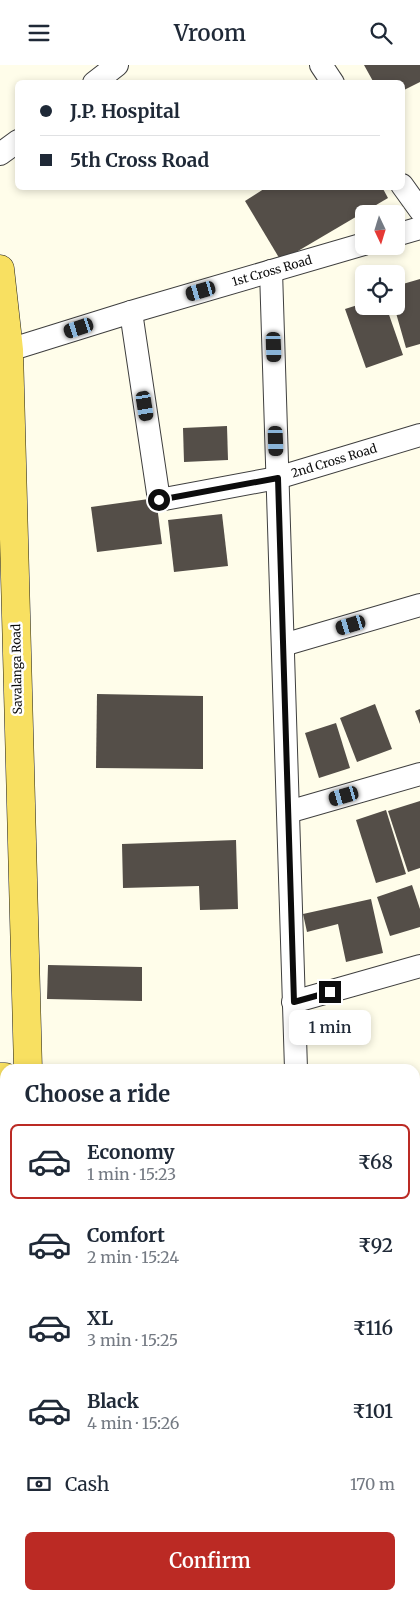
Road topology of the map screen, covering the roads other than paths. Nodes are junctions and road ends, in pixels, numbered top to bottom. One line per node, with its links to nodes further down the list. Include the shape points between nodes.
1 (117, 65): 3 (street)
2 (321, 65): 4 (street)
3 (98, 80)
4 (331, 80)
5 (15, 143): 6 (street)
6 (0, 154)
7 (405, 189): 8 (street)
8 (420, 210)
9 (420, 228): 10 (street)
10 (405, 232)
11 (355, 247): 13 (street, 1st Cross Road)
12 (0, 269): 15 (main road, Savalanga Road)
13 (271, 271): 14 (street, 1st Cross Road); 17 (street)
14 (131, 312): 15 (street, 1st Cross Road); 17 (street, 2nd Cross Road, via 159,500)
15 (9, 350): 20 (main road, Savalanga Road)
16 (420, 435): 17 (street, 2nd Cross Road)
17 (278, 478): 19 (street)
18 (420, 605): 19 (street)
19 (283, 645): 22 (street)
20 (8, 650): 25 (main road, Savalanga Road)
21 (420, 774): 22 (street)
22 (288, 812): 24 (street)
23 (420, 966): 24 (street)
24 (294, 1002): 26 (street)
25 (28, 1064)
26 (296, 1064)

